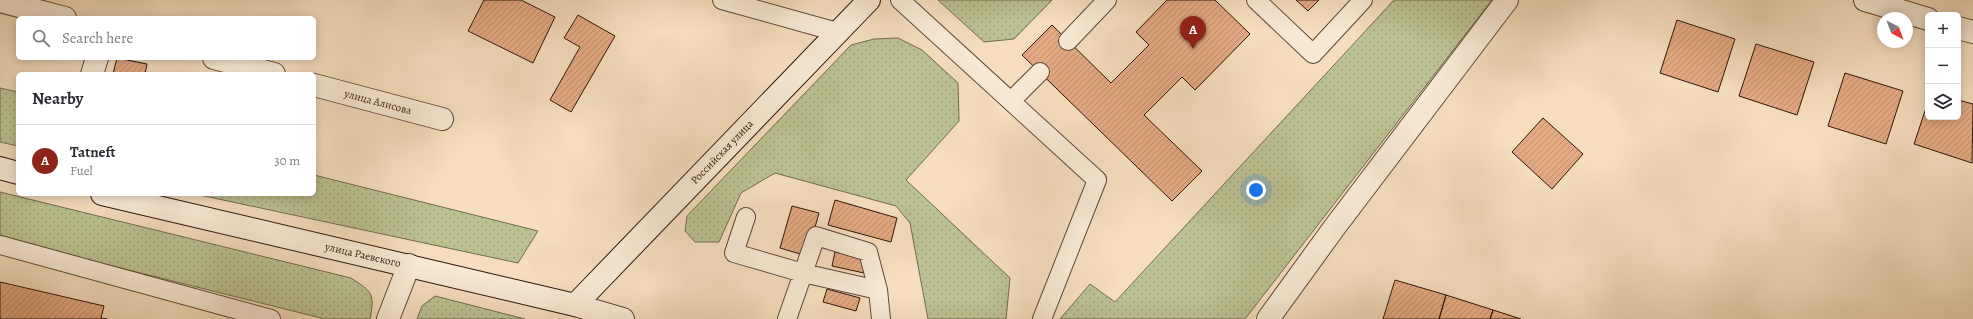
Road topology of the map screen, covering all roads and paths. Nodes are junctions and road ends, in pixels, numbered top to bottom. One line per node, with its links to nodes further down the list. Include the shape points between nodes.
1 (722, 0): 13 (lane)
2 (869, 0): 13 (main road, Российская улица)
3 (900, 0): 22 (lane)
4 (1107, 0): 15 (lane)
5 (1256, 0): 6 (lane, via 1314,54)
6 (1363, 0)
7 (1507, 0): 39 (main road)
8 (1866, 0): 11 (main road)
9 (0, 1): 10 (main road)
10 (57, 16)
11 (1925, 18)
12 (1961, 29): 14 (main road)
13 (837, 32): 32 (main road, Российская улица)
14 (1973, 32)
15 (1068, 41)
16 (96, 60): 18 (main road)
17 (222, 60): 19 (main road)
18 (93, 72)
19 (266, 72)
20 (1040, 72): 22 (lane)
21 (316, 86): 23 (main road, улица Алисова)
22 (1011, 102): 38 (lane, via 1097,180)
23 (442, 119)
24 (0, 168): 25 (main road)
25 (16, 172)
26 (111, 196): 29 (main road, улица Раевского)
27 (746, 217): 30 (lane, via 734,253)
28 (0, 245): 33 (lane)
29 (409, 265): 32 (main road, улица Раевского); 34 (main road)
30 (803, 273): 31 (lane); 31 (lane, via 816,236 868,252); 36 (lane)
31 (878, 290): 37 (lane)
32 (575, 305): 35 (main road, улица Раевского)
33 (271, 319)
34 (388, 319)
35 (623, 319)
36 (787, 319)
37 (881, 319)
38 (1042, 319)
39 (1268, 319)

